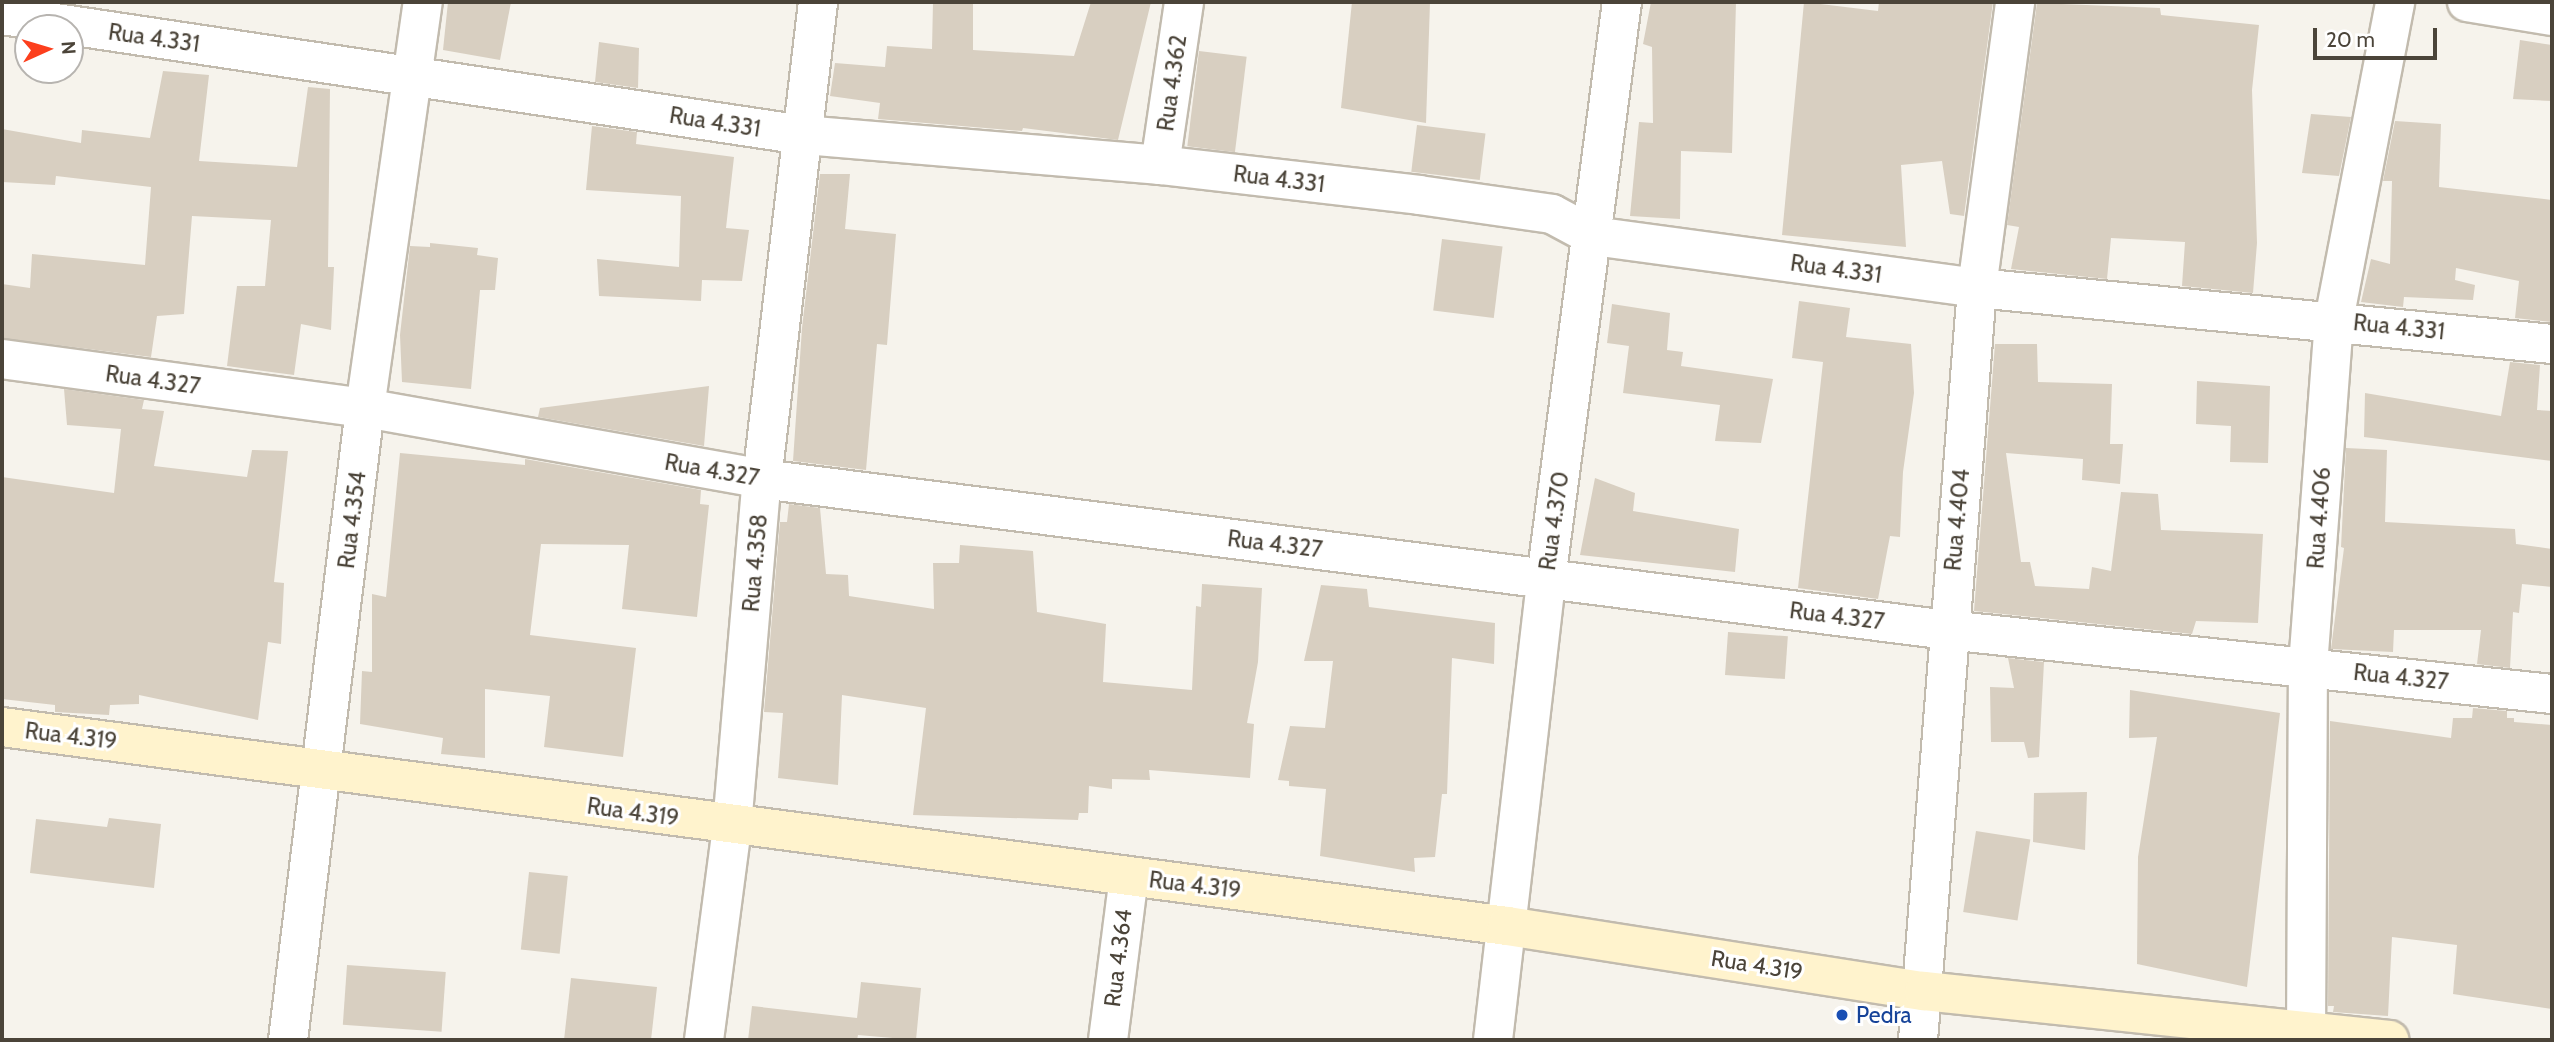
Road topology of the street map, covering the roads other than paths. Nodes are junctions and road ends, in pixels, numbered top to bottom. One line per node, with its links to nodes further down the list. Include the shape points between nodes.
1 (423, 2): 10 (street, Rua 4.354)
2 (818, 2): 11 (street, Rua 4.358)
3 (1184, 2): 12 (street, Rua 4.362)
4 (1622, 2): 13 (street, Rua 4.370)
5 (2015, 2): 14 (street, Rua 4.404)
6 (2395, 2): 15 (street, Rua 4.406)
7 (2467, 2): 9 (street)
8 (2, 15): 10 (street, Rua 4.331)
9 (2552, 16)
10 (414, 76): 11 (street, Rua 4.331); 18 (street, Rua 4.354)
11 (803, 135): 12 (street, Rua 4.331); 19 (street, Rua 4.358)
12 (1160, 165): 13 (street, Rua 4.331, via 1552,214)
13 (1593, 236): 14 (street, Rua 4.331); 20 (street, Rua 4.370)
14 (1978, 288): 15 (street, Rua 4.331); 21 (street, Rua 4.404)
15 (2334, 320): 16 (street, Rua 4.331); 22 (street, Rua 4.406)
16 (2552, 344)
17 (2, 359): 18 (street, Rua 4.327)
18 (365, 408): 19 (street, Rua 4.327); 25 (street, Rua 4.354)
19 (762, 479): 20 (street, Rua 4.327); 26 (street, Rua 4.358)
20 (1546, 579): 21 (street, Rua 4.327); 28 (street, Rua 4.370)
21 (1947, 630): 22 (street, Rua 4.327); 29 (street, Rua 4.404)
22 (2308, 666): 23 (street, Rua 4.327); 30 (street, Rua 4.406)
23 (2552, 694)
24 (2, 727): 25 (street, Rua 4.319)
25 (322, 769): 26 (street, Rua 4.319); 31 (street, Rua 4.354)
26 (732, 826): 27 (street, Rua 4.319); 32 (street, Rua 4.358)
27 (1129, 877): 28 (street, Rua 4.319); 33 (street, Rua 4.364)
28 (1507, 926): 29 (street, Rua 4.319); 34 (street, Rua 4.370)
29 (1924, 991): 30 (street, Rua 4.319); 35 (street, Rua 4.404)
30 (2306, 1035): 36 (street, Rua 4.319)
31 (288, 1040)
32 (704, 1040)
33 (1108, 1040)
34 (1493, 1040)
35 (1918, 1040)
36 (2389, 1040)

